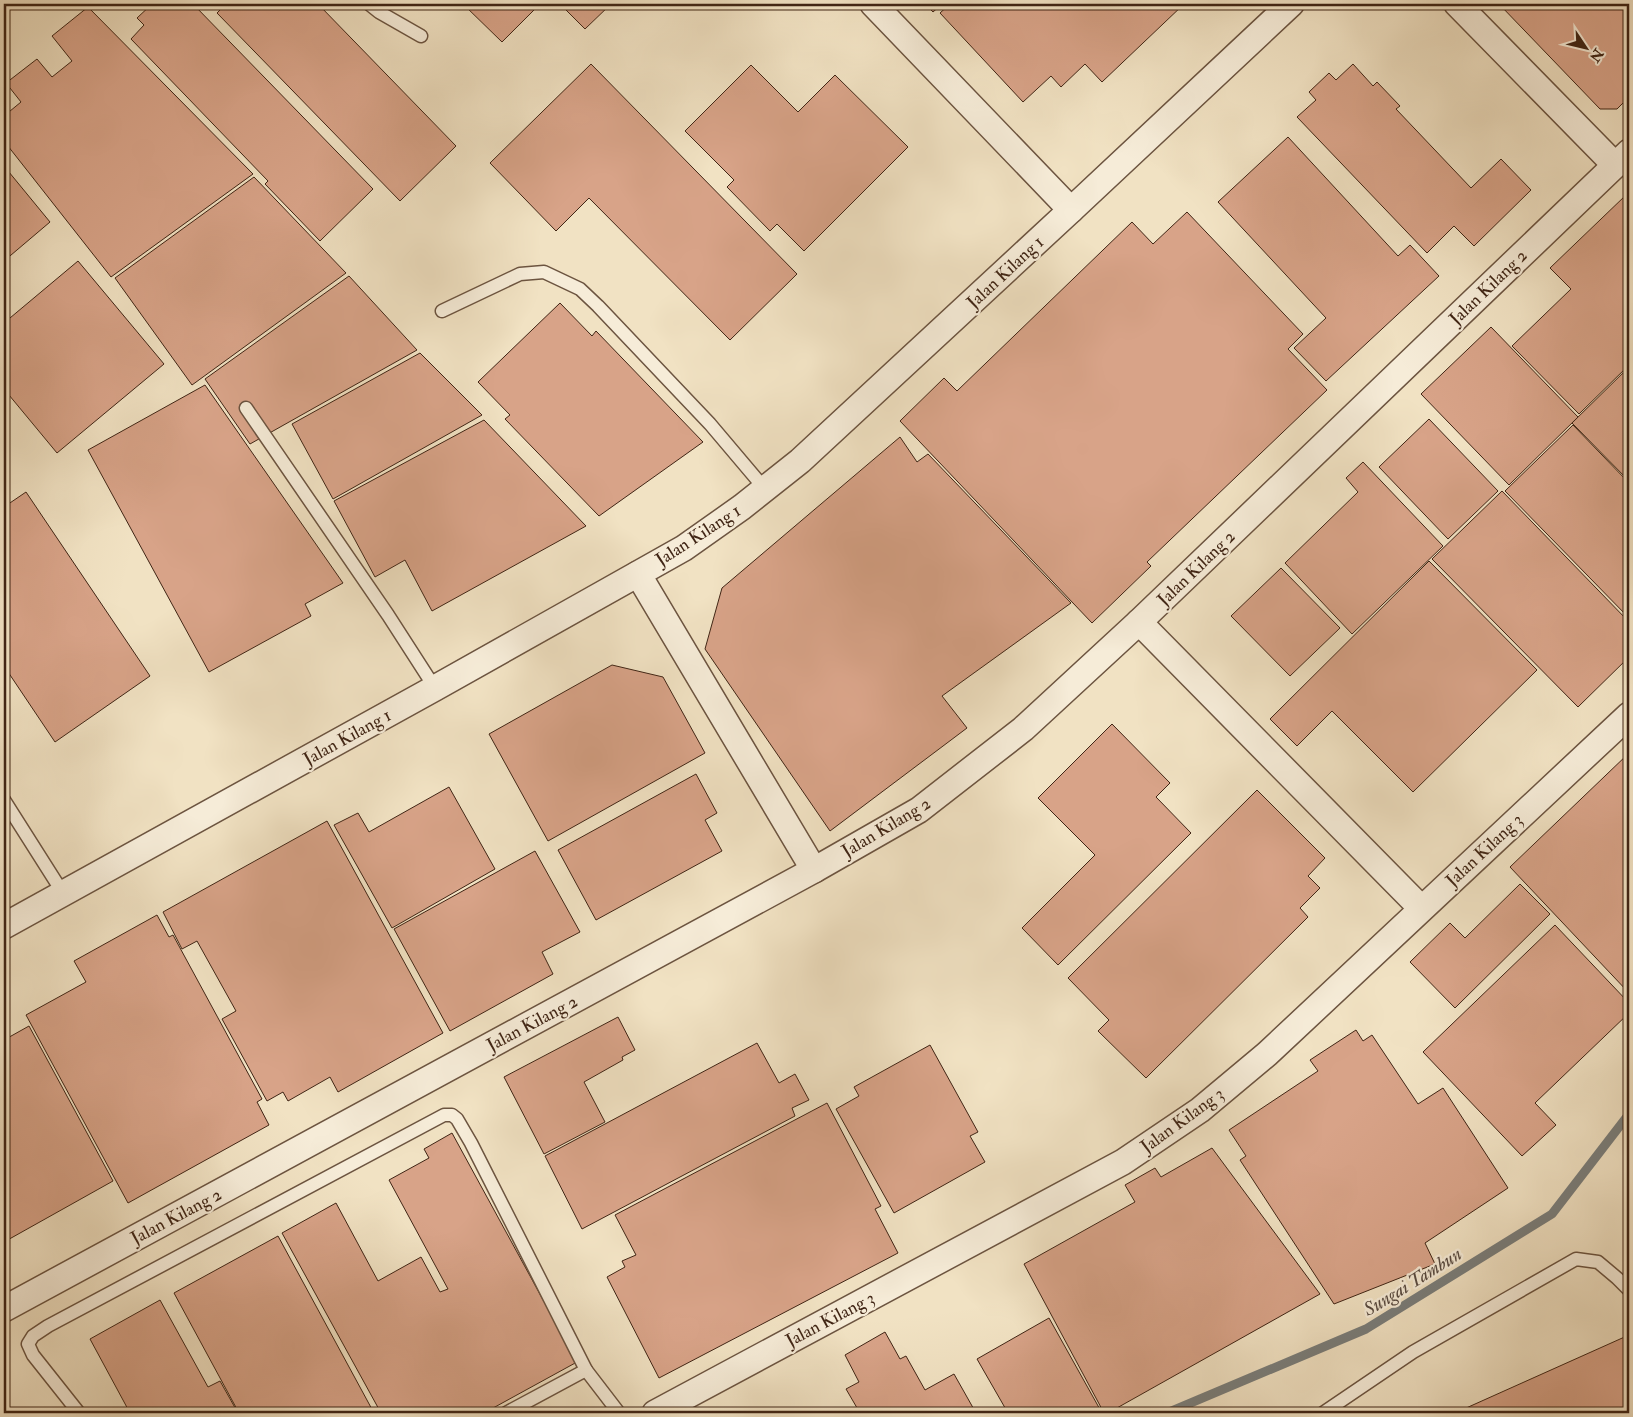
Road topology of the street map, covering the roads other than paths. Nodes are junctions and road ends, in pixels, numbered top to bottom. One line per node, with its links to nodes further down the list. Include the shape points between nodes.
1 (369, 4): 5 (lane)
2 (873, 4): 7 (street)
3 (1291, 4): 7 (street, Jalan Kilang 1)
4 (1457, 4): 6 (street)
5 (421, 36)
6 (1622, 158): 12 (street, Jalan Kilang 2)
7 (1071, 210): 10 (street, Jalan Kilang 1, via 800,461)
8 (442, 311): 10 (lane, via 520,274 544,272 580,289 710,424)
9 (246, 408): 13 (lane)
10 (765, 489): 11 (street, Jalan Kilang 1, via 684,548)
11 (638, 574): 13 (street, Jalan Kilang 1); 16 (street)
12 (1139, 622): 16 (street, Jalan Kilang 2, via 1024,729 919,810); 18 (street)
13 (435, 688): 17 (street, Jalan Kilang 1)
14 (1629, 715): 18 (street, Jalan Kilang 3)
15 (4, 800): 17 (lane)
16 (814, 870): 21 (street, Jalan Kilang 2)
17 (64, 892): 19 (street, Jalan Kilang 1)
18 (1421, 908): 26 (street, Jalan Kilang 3, via 1267,1054 1200,1110 1123,1162)
19 (4, 926)
20 (1629, 1290): 27 (lane, via 1598,1262 1576,1258 1413,1352)
21 (4, 1309)
22 (586, 1370): 23 (lane, via 471,1143 457,1119 444,1115 32,1336 28,1344 33,1356); 24 (lane); 25 (lane)
23 (78, 1413)
24 (506, 1413)
25 (619, 1413)
26 (655, 1413)
27 (1323, 1413)

